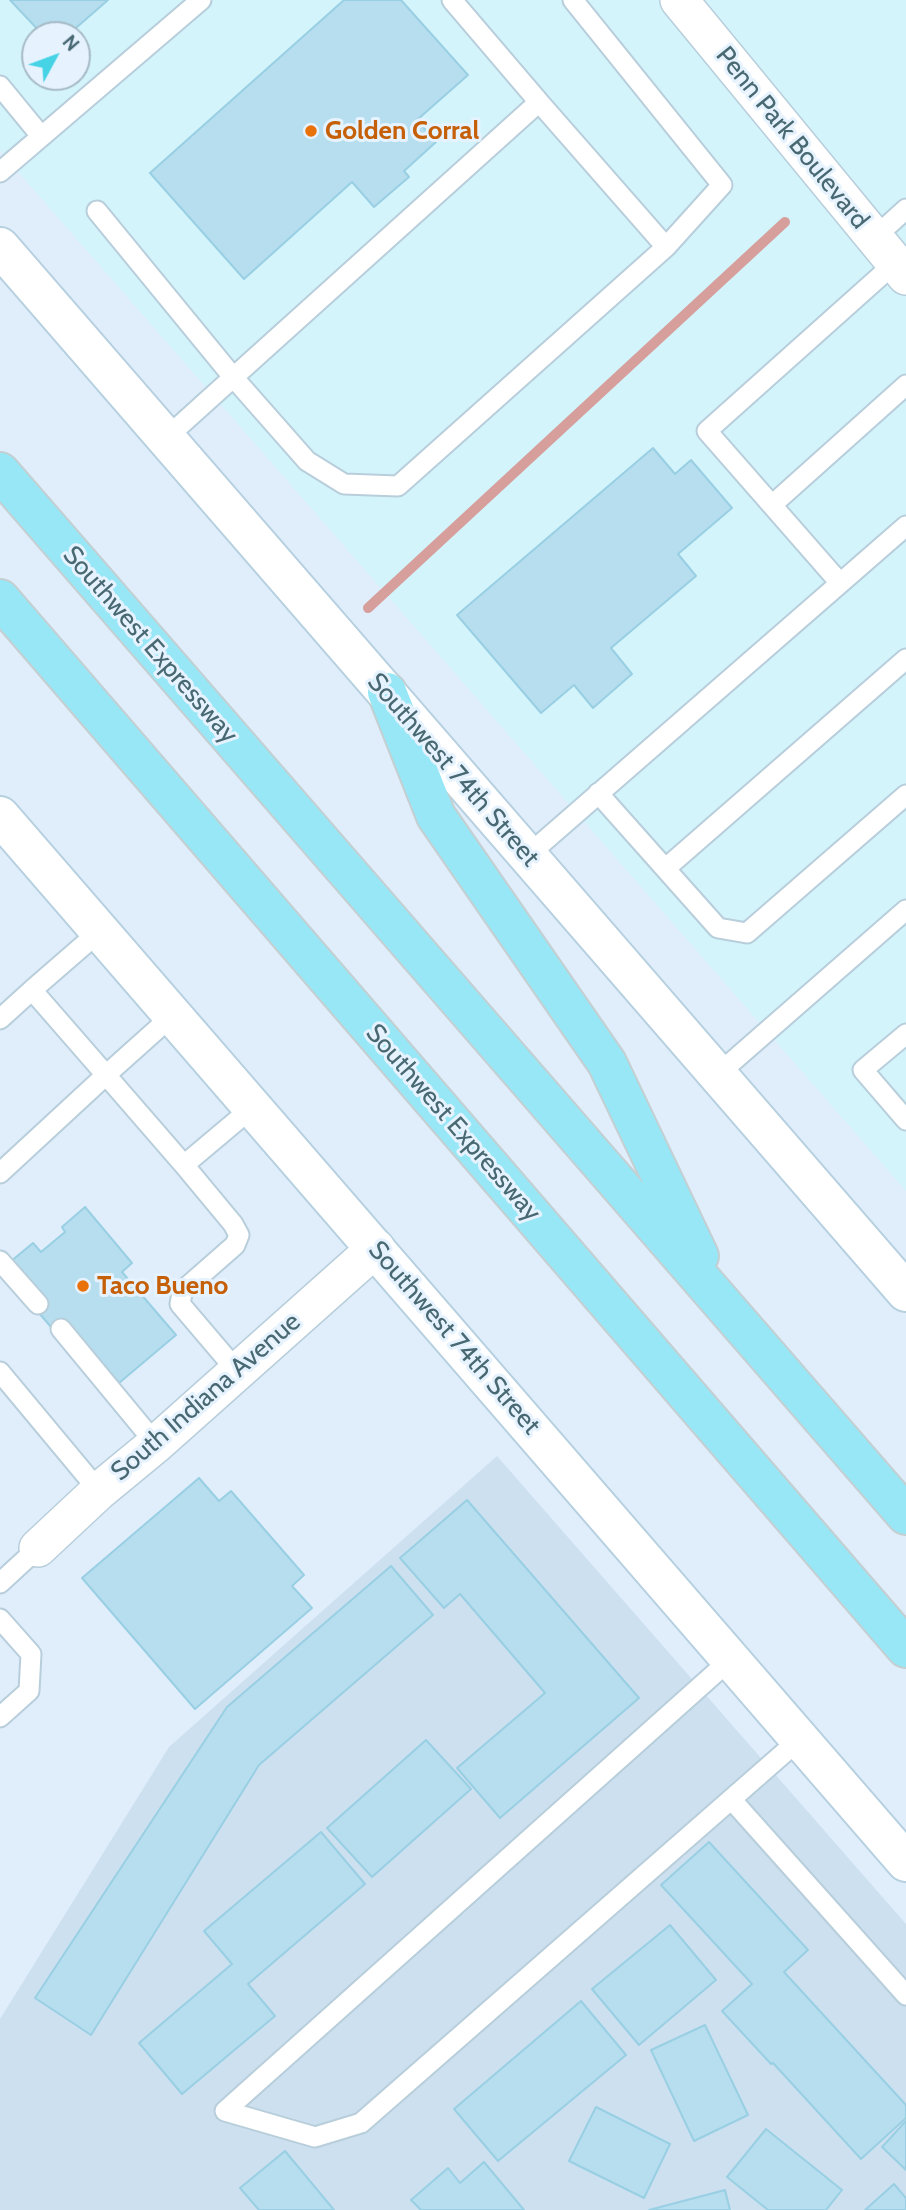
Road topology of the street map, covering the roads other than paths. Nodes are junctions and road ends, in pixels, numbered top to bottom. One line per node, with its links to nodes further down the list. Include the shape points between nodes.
1 (201, 0): 7 (lane)
2 (452, 0): 6 (lane)
3 (573, 0): 12 (lane, via 722,185)
4 (679, 0): 13 (street, Penn Park Boulevard)
5 (0, 86): 7 (lane)
6 (539, 102): 12 (lane); 14 (lane)
7 (41, 136): 8 (lane)
8 (0, 172)
9 (906, 209): 13 (lane)
10 (97, 211): 14 (lane)
11 (0, 247): 16 (main road, Southwest 74th Street)
12 (666, 247): 14 (lane, via 398,486 344,484 307,461)
13 (892, 259): 18 (lane, via 707,431)
14 (233, 377): 16 (lane)
15 (906, 385): 18 (lane)
16 (166, 438): 23 (main road, Southwest 74th Street)
17 (0, 472): 44 (highway, Southwest Expressway)
18 (772, 505): 20 (lane)
19 (906, 526): 20 (lane)
20 (840, 583): 24 (lane)
21 (4, 605): 55 (highway, Southwest Expressway)
22 (906, 659): 28 (lane)
23 (387, 692): 27 (main road, Southwest 74th Street); 44 (highway, via 436,816 607,1063)
24 (598, 793): 27 (lane); 28 (lane)
25 (906, 794): 28 (lane, via 747,933 718,928)
26 (0, 816): 30 (main road, Southwest 74th Street)
27 (527, 856): 36 (main road, Southwest 74th Street)
28 (666, 868)
29 (906, 910): 36 (lane)
30 (100, 931): 31 (lane); 32 (main road, Southwest 74th Street)
31 (32, 990): 33 (lane); 35 (lane)
32 (173, 1015): 35 (lane); 37 (main road, Southwest 74th Street)
33 (0, 1019)
34 (906, 1034): 38 (lane, via 863,1070)
35 (106, 1074): 39 (lane); 40 (lane)
36 (717, 1075): 43 (main road, Southwest 74th Street)
37 (253, 1107): 39 (lane); 41 (main road, Southwest 74th Street)
38 (906, 1120)
39 (184, 1165): 47 (lane, via 239,1235 235,1245 187,1287 180,1304)
40 (0, 1173)
41 (376, 1248): 47 (street, South Indiana Avenue); 56 (main road, Southwest 74th Street)
42 (0, 1261): 45 (lane)
43 (906, 1292)
44 (720, 1299): 51 (highway, Southwest Expressway)
45 (38, 1304)
46 (61, 1329): 49 (lane)
47 (237, 1371): 49 (street, South Indiana Avenue)
48 (0, 1372): 50 (lane)
49 (156, 1444): 50 (street, South Indiana Avenue)
50 (99, 1491): 52 (street, South Indiana Avenue)
51 (906, 1516)
52 (38, 1548): 53 (lane)
53 (0, 1583)
54 (0, 1619): 57 (lane, via 31,1654 29,1691)
55 (906, 1648)
56 (731, 1659): 58 (main road, Southwest 74th Street); 59 (lane, via 225,2111 315,2137 360,2123)
57 (0, 1717)
58 (800, 1739): 59 (lane); 60 (main road, Southwest 74th Street)
59 (732, 1799): 61 (lane)
60 (906, 1862)
61 (906, 1995)

